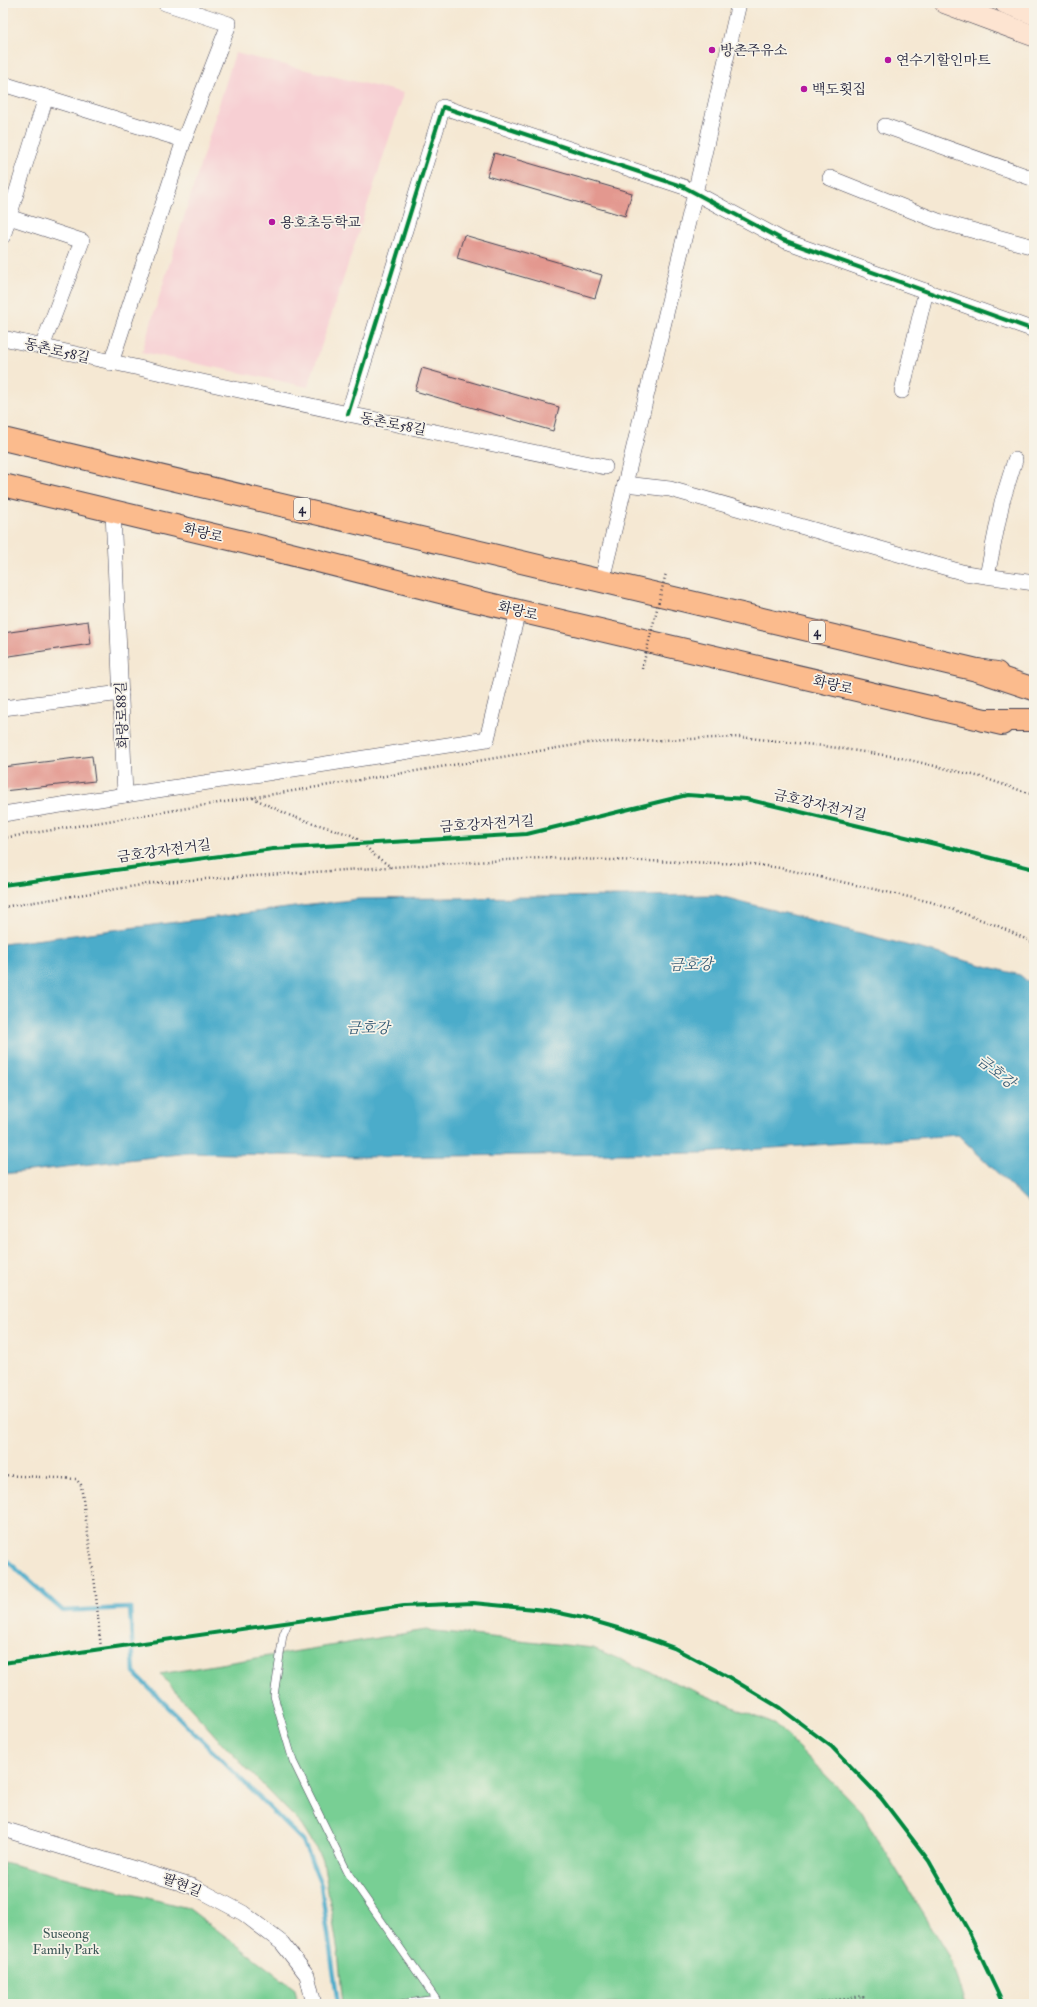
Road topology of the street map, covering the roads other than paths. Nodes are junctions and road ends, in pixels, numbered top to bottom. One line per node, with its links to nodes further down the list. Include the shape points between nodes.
1 (165, 3): 10 (street, via 229,24)
2 (739, 3): 13 (street)
3 (945, 3): 6 (main road)
4 (1005, 3): 5 (main road)
5 (1034, 14)
6 (1034, 36)
7 (3, 84): 8 (street)
8 (46, 98): 10 (street); 14 (street)
9 (885, 126): 12 (street)
10 (184, 140): 21 (street)
11 (830, 178): 16 (street, via 938,221)
12 (1034, 179)
13 (695, 193): 17 (street, via 783,240); 23 (street, via 684,187 443,107); 27 (street)
14 (9, 217): 15 (street); 20 (street, via 82,242)
15 (3, 236)
16 (1034, 247)
17 (926, 291): 18 (street); 22 (street)
18 (1034, 330)
19 (3, 338): 20 (street, 동촌로58길)
20 (42, 347): 21 (street, 동촌로58길)
21 (112, 363): 23 (street, 동촌로58길)
22 (902, 391)
23 (348, 414): 26 (street, 동촌로58길)
24 (3, 439): 31 (main road, 4)
25 (1015, 460): 30 (street, via 1002,502)
26 (605, 467)
27 (625, 484): 30 (street, via 670,489 958,571); 31 (street)
28 (3, 486): 29 (main road, 화랑로)
29 (113, 512): 33 (main road, 화랑로); 37 (street, 화랑로88길)
30 (987, 576): 32 (street)
31 (602, 580): 34 (main road, 4)
32 (1034, 583)
33 (518, 611): 39 (main road, 화랑로); 42 (street, via 487,739)
34 (978, 670): 35 (main road, 4); 36 (main road)
35 (1034, 678)
36 (1034, 689)
37 (121, 693): 38 (street); 42 (street, 화랑로88길)
38 (3, 708)
39 (983, 720): 40 (main road); 41 (main road, 화랑로)
40 (1034, 720)
41 (1034, 730)
42 (125, 796): 43 (street)
43 (3, 814)
44 (288, 1623): 47 (lane, via 283,1635 274,1696 293,1761 348,1873 436,1999)
45 (3, 1829): 46 (street, 팔현길, via 194,1887 243,1914 282,1943 307,1975)
46 (314, 2004)
47 (399, 2004)

